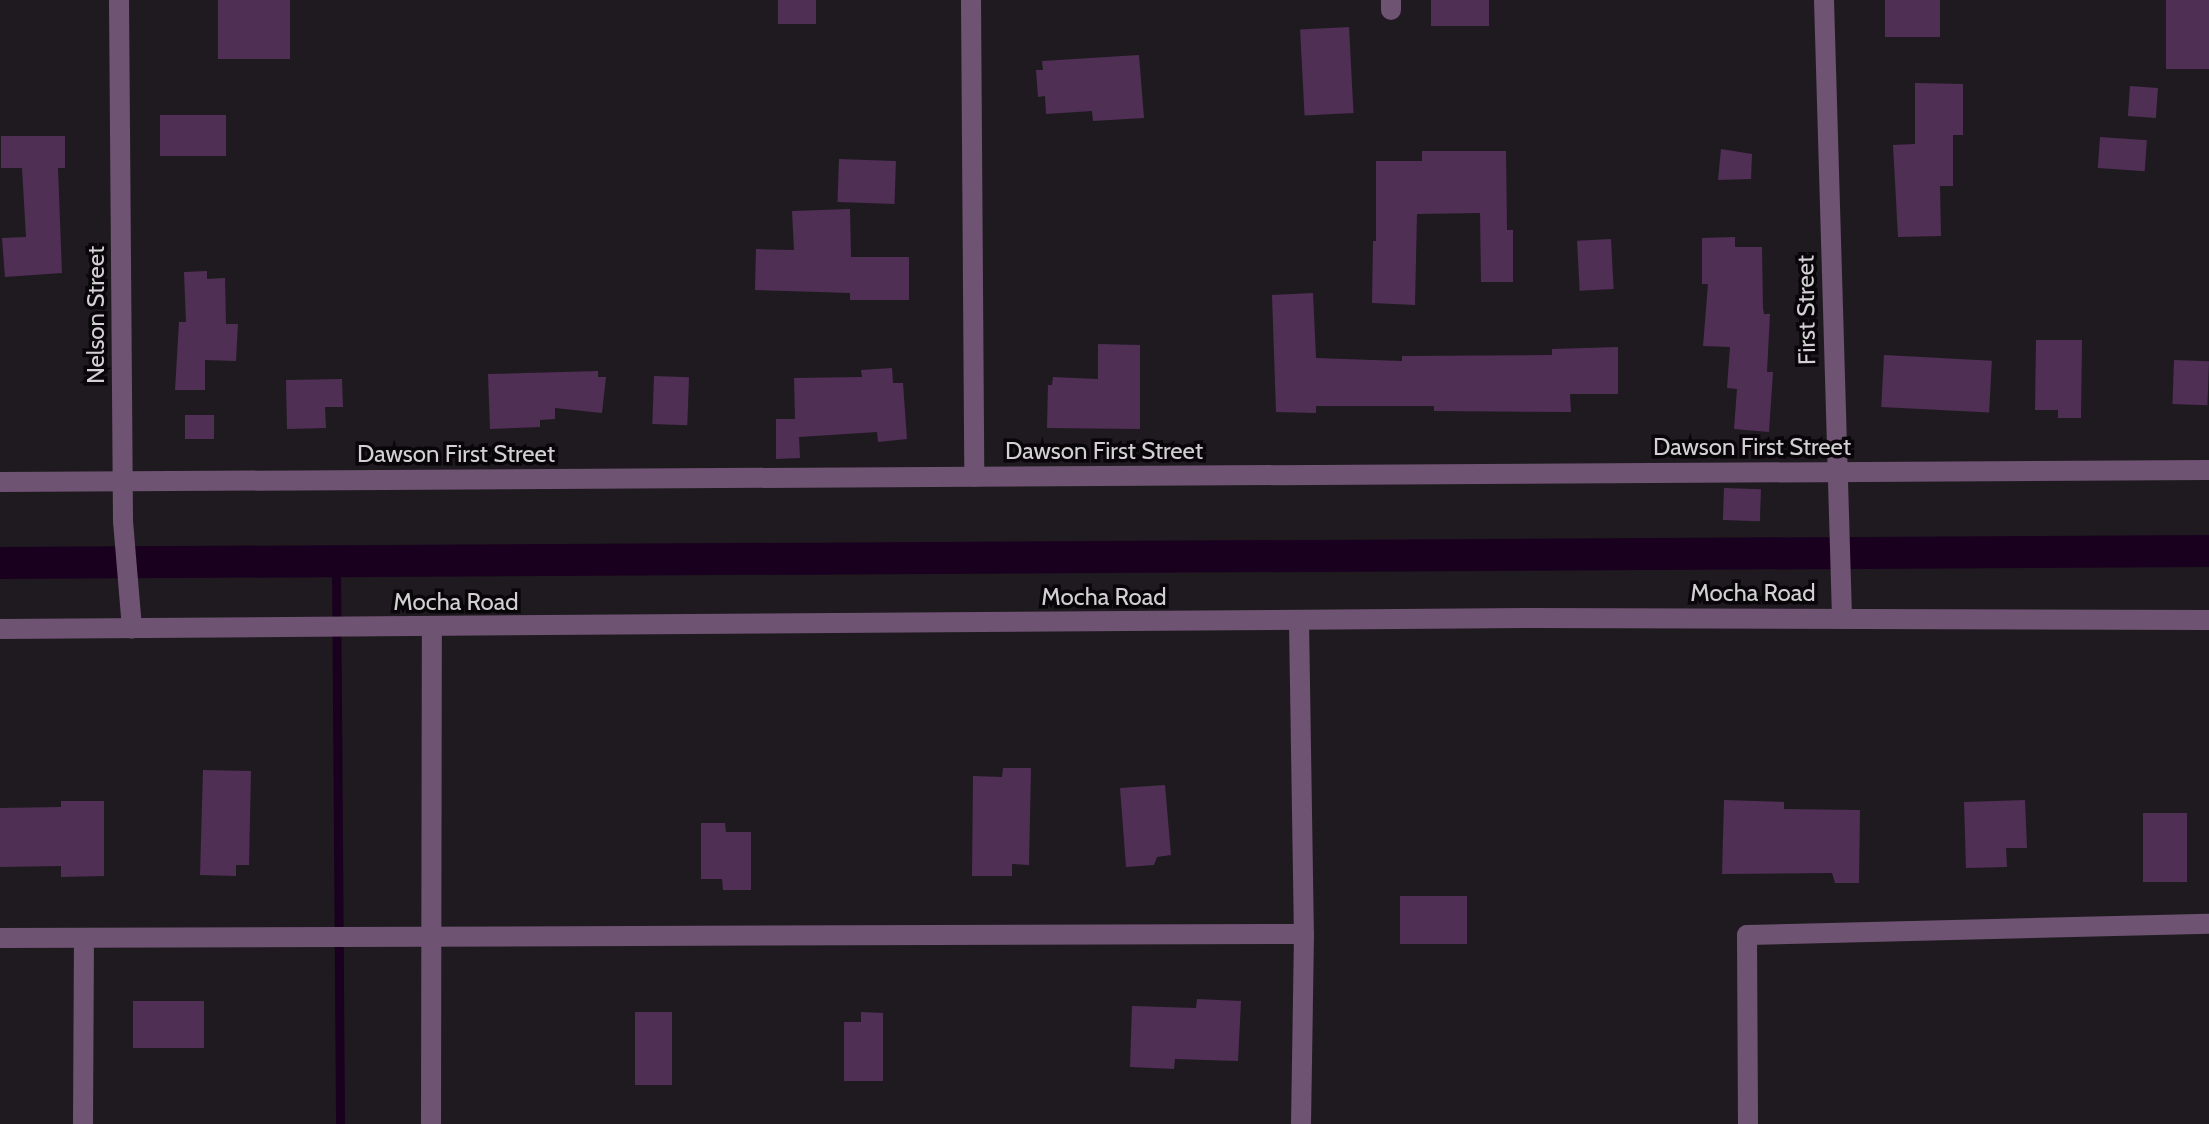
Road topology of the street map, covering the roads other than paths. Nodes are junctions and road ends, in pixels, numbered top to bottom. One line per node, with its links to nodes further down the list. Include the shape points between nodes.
1 (119, 0): 8 (street, Nelson Street)
2 (971, 0): 6 (street)
3 (1824, 0): 5 (street, First Street)
4 (2209, 470): 5 (street, Dawson First Street)
5 (1836, 473): 6 (street, Dawson First Street); 9 (street, First Street)
6 (974, 477): 8 (street, Dawson First Street)
7 (0, 482): 8 (street, Dawson First Street)
8 (123, 482): 14 (street, Nelson Street)
9 (1842, 619): 10 (street, Mocha Road); 11 (street, Mocha Road)
10 (2209, 620)
11 (1299, 621): 12 (street, Mocha Road); 16 (street)
12 (432, 628): 14 (street, Mocha Road); 17 (street)
13 (0, 629): 14 (street, Mocha Road)
14 (132, 629)
15 (2209, 924): 23 (street, via 1747,935)
16 (1304, 934): 17 (street); 22 (street)
17 (433, 937): 19 (street); 21 (street)
18 (0, 938): 19 (street)
19 (84, 938): 20 (street)
20 (83, 1124)
21 (431, 1124)
22 (1301, 1124)
23 (1748, 1124)

